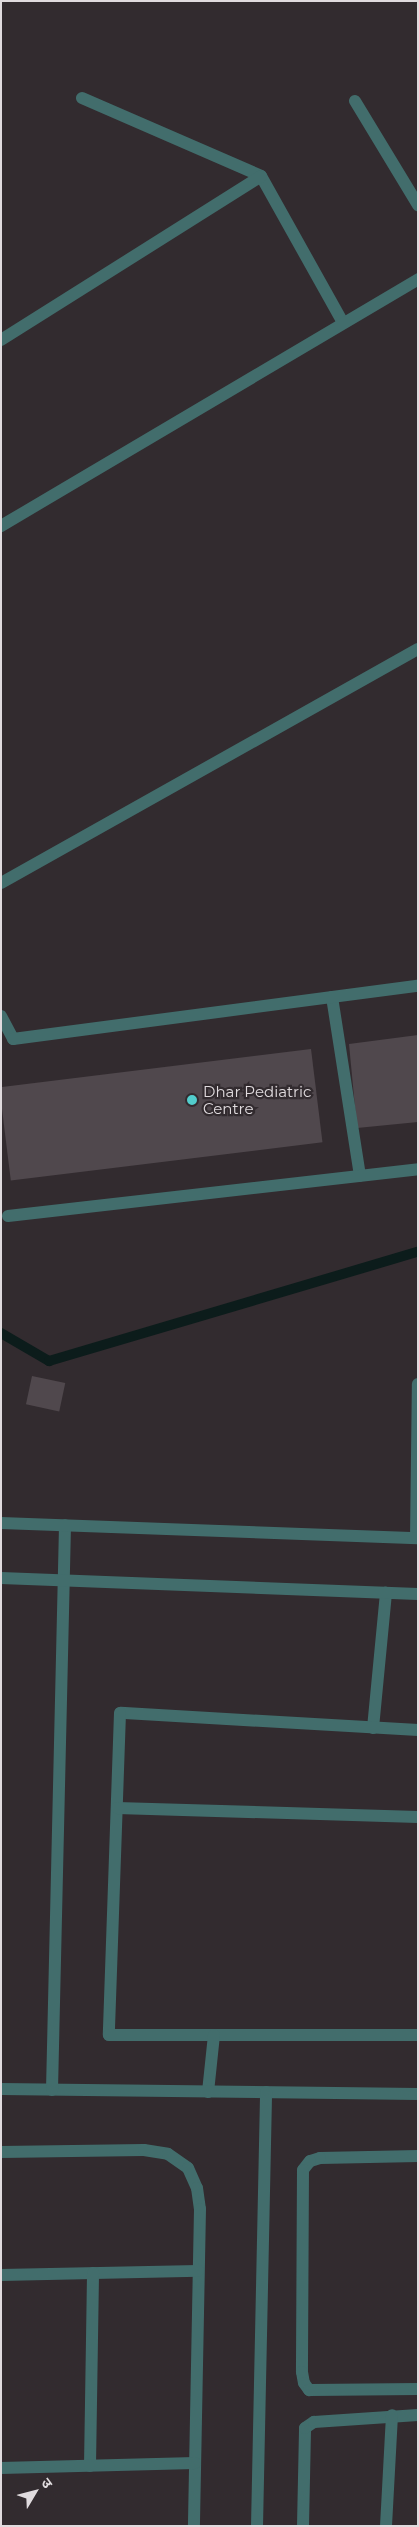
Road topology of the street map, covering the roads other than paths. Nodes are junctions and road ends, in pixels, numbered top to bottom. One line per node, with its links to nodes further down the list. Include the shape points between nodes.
1 (82, 98): 3 (street)
2 (355, 101): 4 (street)
3 (260, 176): 6 (street); 7 (street)
4 (418, 205)
5 (418, 279): 6 (street)
6 (343, 323): 8 (street)
7 (1, 340)
8 (1, 526)
9 (418, 649): 10 (street)
10 (1, 883)
11 (418, 986): 12 (street)
12 (332, 997): 13 (street, via 13,1039); 15 (street)
13 (1, 1016)
14 (418, 1169): 15 (street)
15 (360, 1176): 16 (street)
16 (8, 1216)
17 (418, 1384): 20 (street)
18 (1, 1523): 19 (street)
19 (65, 1526): 20 (street); 22 (street)
20 (417, 1538)
21 (1, 1578): 22 (street)
22 (64, 1580): 23 (street); 32 (street)
23 (386, 1593): 24 (street); 25 (street)
24 (418, 1594)
25 (373, 1728): 26 (street); 27 (street, via 120,1713)
26 (418, 1730)
27 (117, 1808): 28 (street); 29 (street, via 109,2035)
28 (418, 1817)
29 (214, 2035): 30 (street); 33 (street)
30 (418, 2035)
31 (1, 2089): 32 (street)
32 (52, 2090): 33 (street)
33 (208, 2092): 34 (street)
34 (266, 2092): 35 (street); 48 (street)
35 (418, 2094)
36 (1, 2152): 38 (street, via 144,2150 168,2154 188,2168 197,2188)
37 (418, 2156): 41 (street, via 320,2158 310,2161 303,2170 302,2372 309,2390)
38 (198, 2272): 39 (street); 44 (street)
39 (93, 2274): 40 (street); 45 (street)
40 (1, 2275)
41 (418, 2389)
42 (392, 2415): 43 (street); 49 (street, via 314,2422 305,2428); 50 (street)
43 (418, 2415)
44 (195, 2463): 45 (street); 47 (street)
45 (90, 2466): 46 (street)
46 (1, 2468)
47 (194, 2526)
48 (256, 2526)
49 (303, 2526)
50 (386, 2526)

